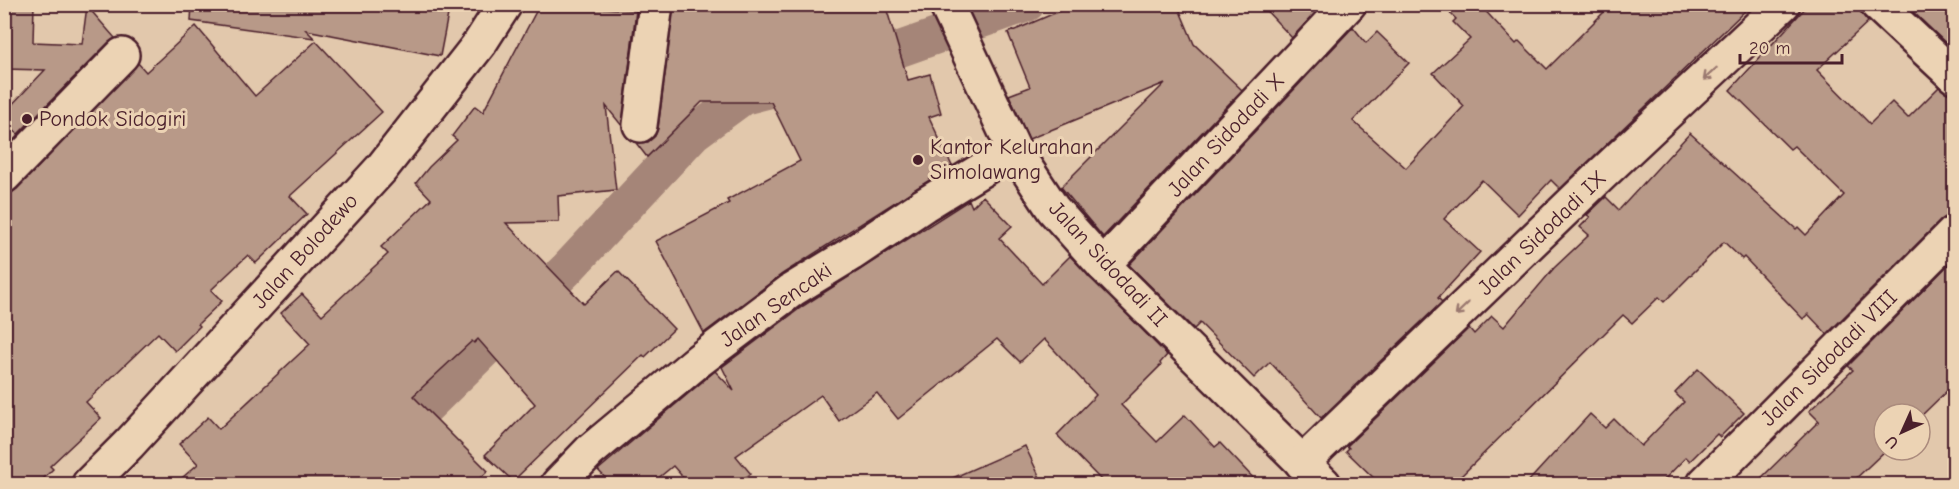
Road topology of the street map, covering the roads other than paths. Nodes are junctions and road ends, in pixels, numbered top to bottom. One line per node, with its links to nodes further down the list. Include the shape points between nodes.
1 (505, 4): 15 (street, Jalan Bolodewo, via 480,43 381,169)
2 (656, 4): 9 (street)
3 (1349, 4): 13 (street, Jalan Sidodadi X)
4 (1784, 4): 14 (street, Jalan Sidodadi IX, one-way to 14, via 1601,175)
5 (1877, 4): 8 (street)
6 (948, 8): 10 (street, Jalan Sidodadi II)
7 (122, 55): 11 (street)
8 (1954, 76)
9 (640, 125)
10 (1014, 150): 13 (street, Jalan Sidodadi II, via 1053,209); 16 (street, Jalan Sencaki, via 792,290 698,361)
11 (4, 176)
12 (1954, 233): 17 (street, Jalan Sidodadi VIII)
13 (1103, 265): 14 (street, Jalan Sidodadi II)
14 (1313, 474)
15 (89, 484)
16 (558, 484)
17 (1704, 484)

